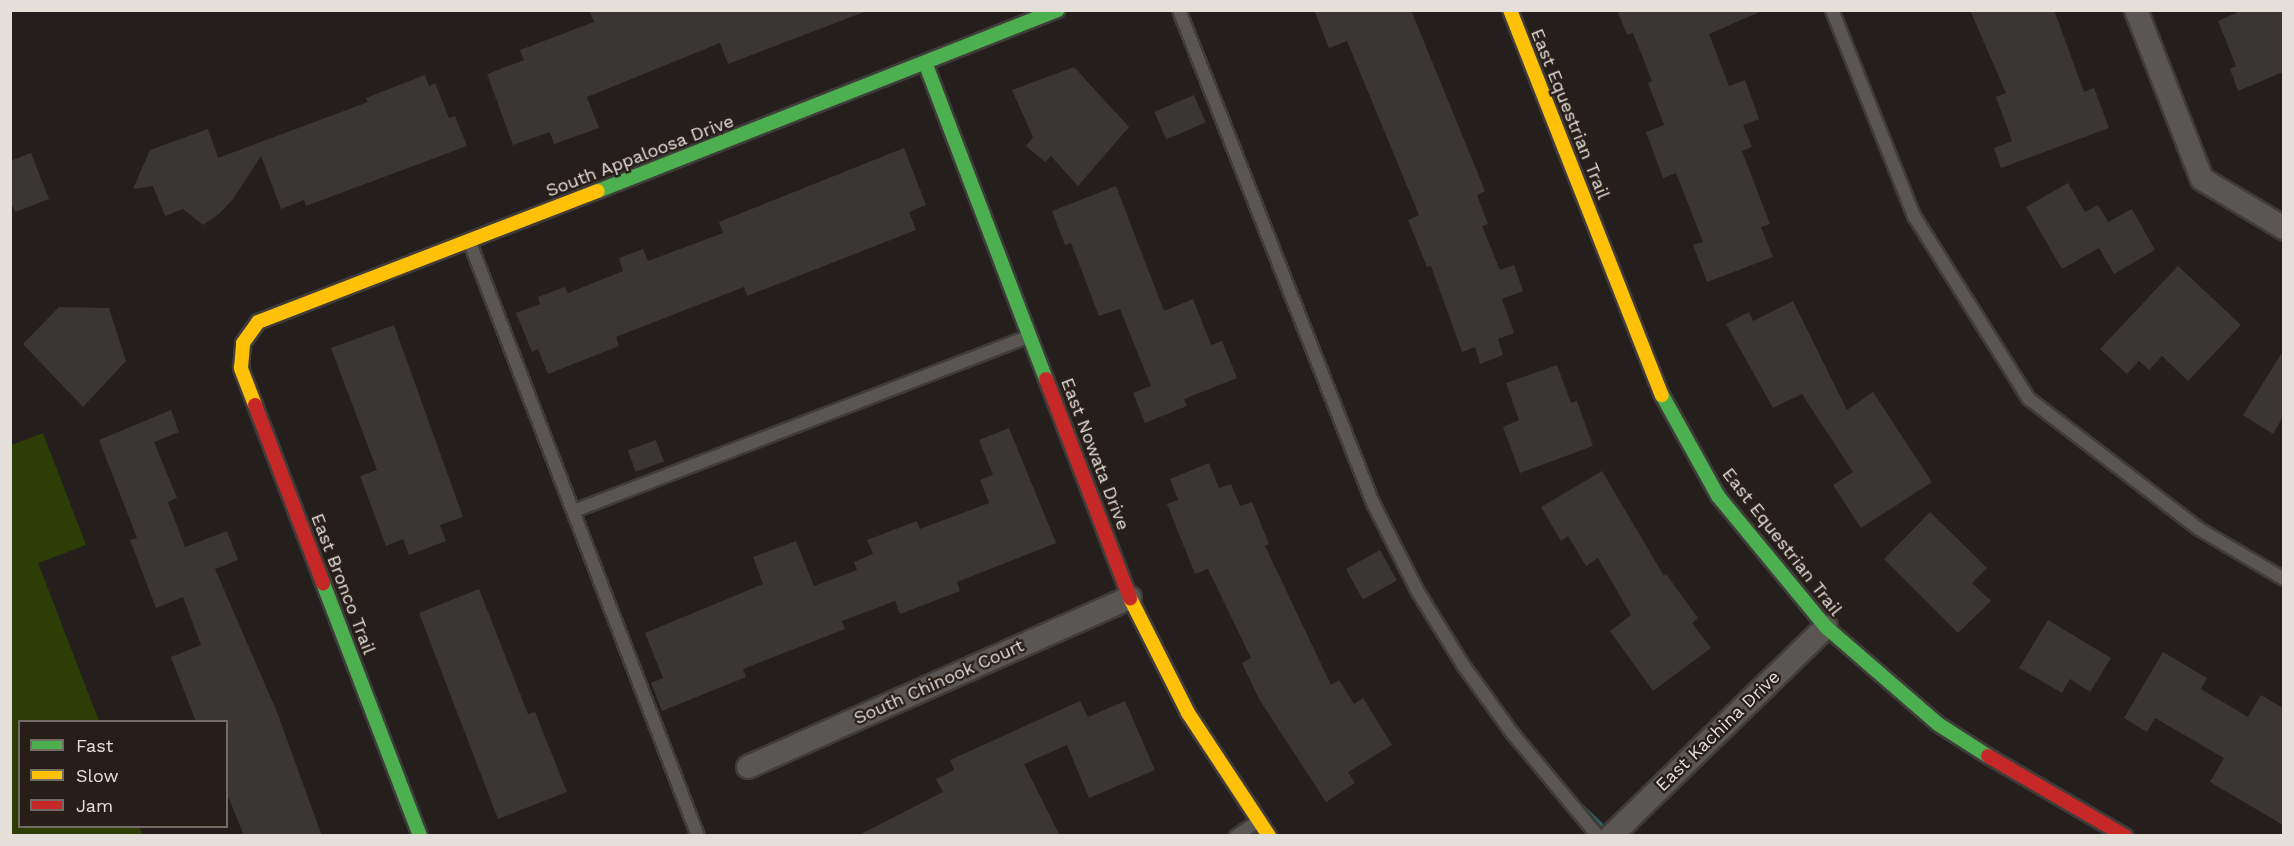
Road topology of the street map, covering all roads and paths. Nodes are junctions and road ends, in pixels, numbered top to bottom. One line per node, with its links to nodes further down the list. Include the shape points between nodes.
1 (1058, 10): 6 (street, South Appaloosa Drive)
2 (1179, 10): 21 (lane, via 1373,503 1418,592 1513,735)
3 (1510, 10): 14 (street, East Equestrian Trail, via 1666,405 1718,496)
4 (1833, 10): 12 (lane, via 1914,216 2030,399 2199,529)
5 (2136, 10): 7 (street, via 2202,178)
6 (926, 66): 8 (street, South Appaloosa Drive); 9 (street, East Nowata Drive)
7 (2283, 228)
8 (469, 241): 10 (street, South Appaloosa Drive, via 258,322); 11 (lane)
9 (1031, 335): 11 (lane); 13 (street, East Nowata Drive)
10 (243, 343): 17 (street, East Bronco Trail, via 240,368)
11 (574, 511): 18 (lane)
12 (2283, 579)
13 (1130, 598): 15 (street, South Chinook Court); 16 (street, East Nowata Drive, via 1188,713)
14 (1826, 627): 22 (street, East Kachina Drive); 23 (street, East Equestrian Trail, via 1938,724)
15 (748, 767)
16 (1259, 820): 19 (lane); 20 (street, East Nowata Drive)
17 (420, 836)
18 (698, 836)
19 (1236, 836)
20 (1269, 836)
21 (1598, 836)
22 (1611, 836)
23 (2125, 836)

